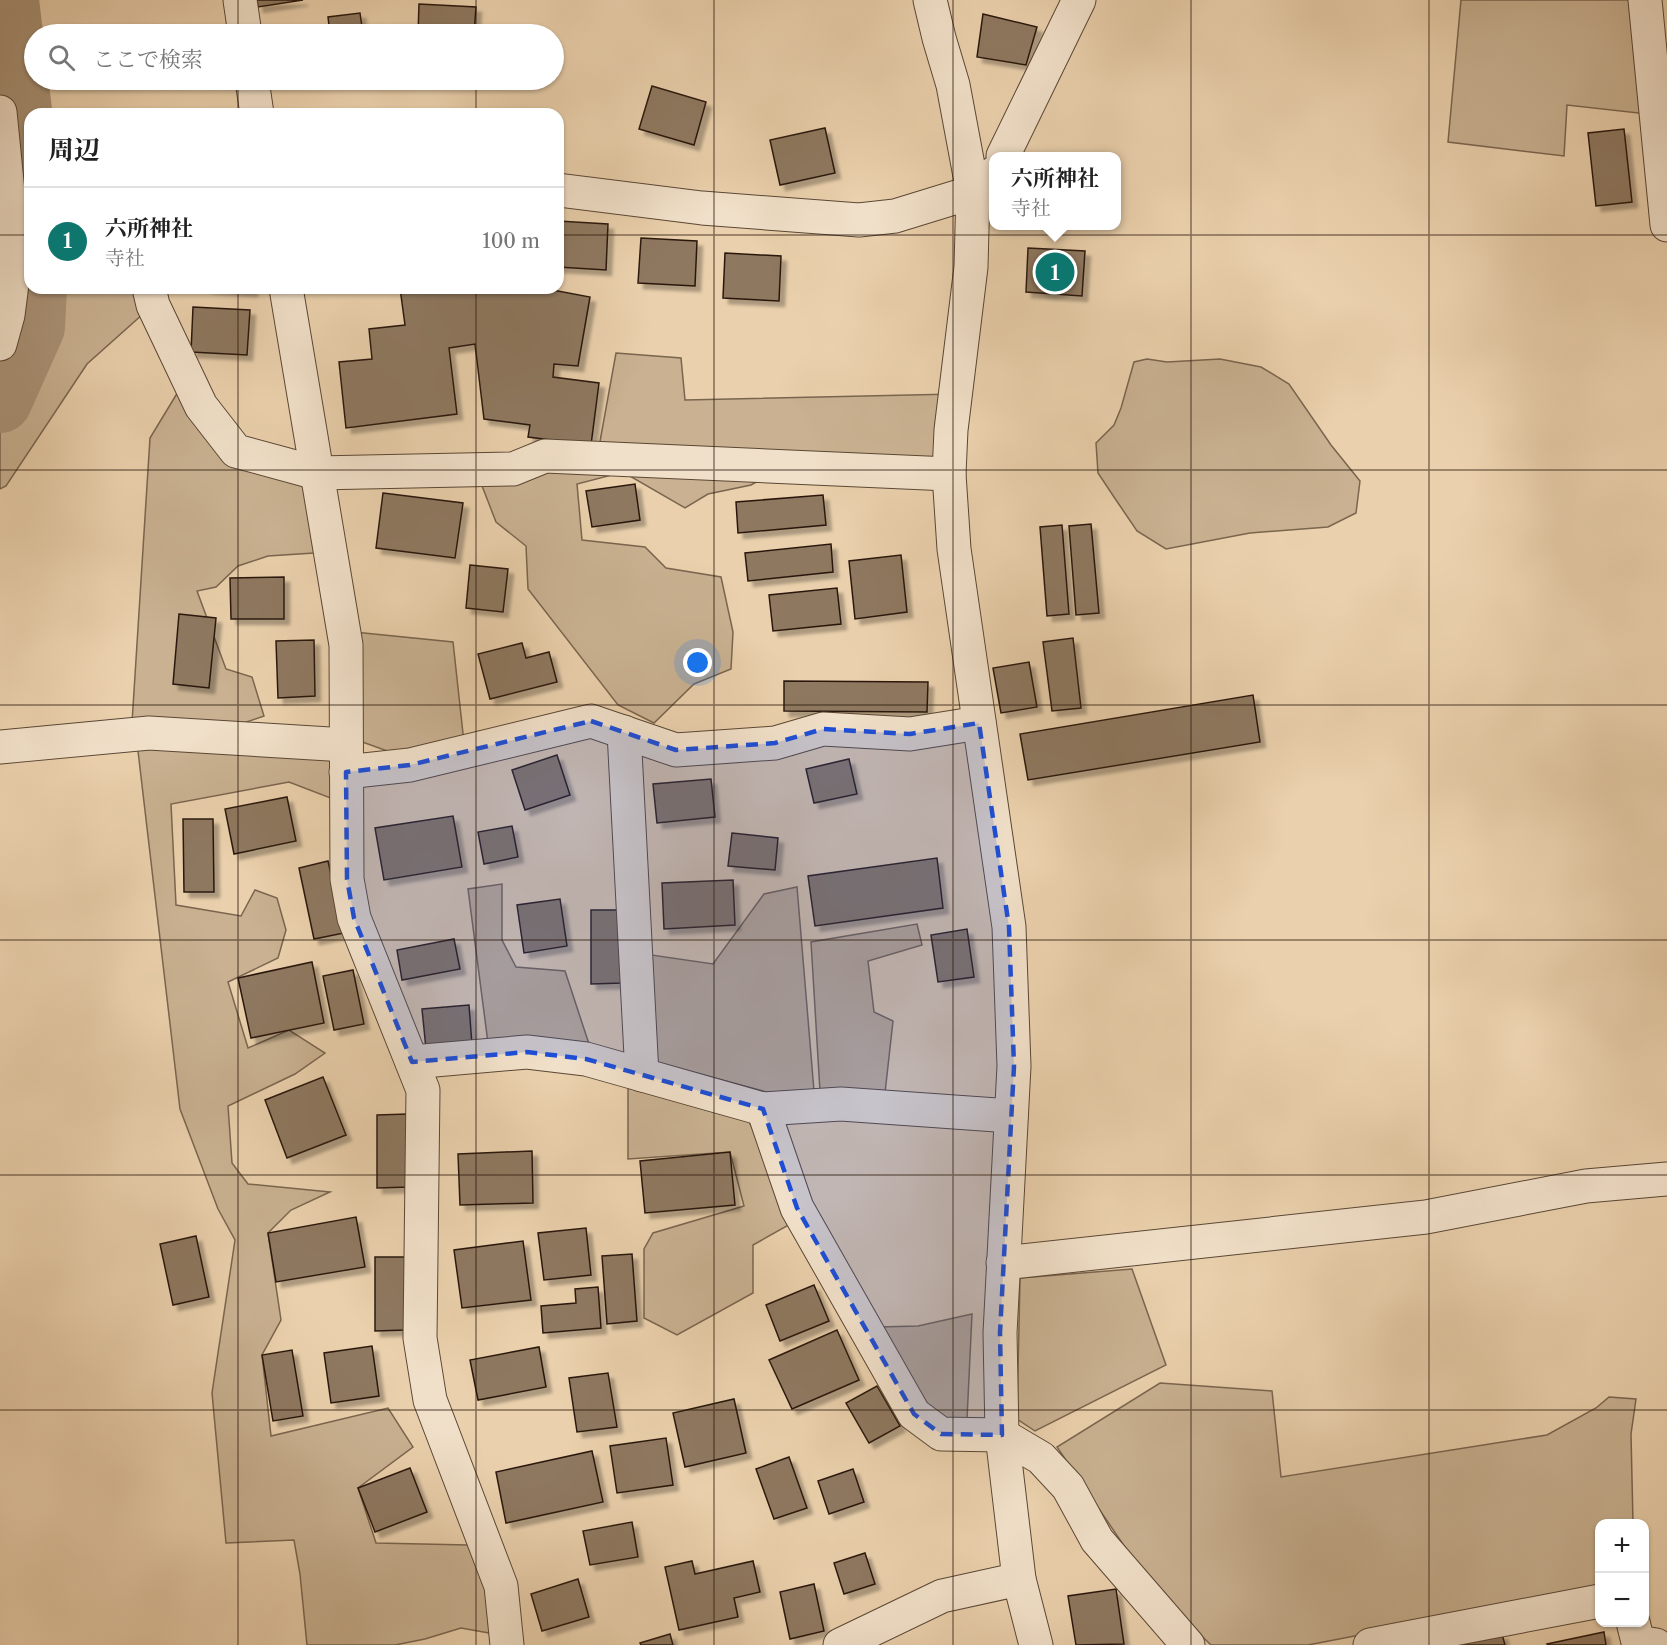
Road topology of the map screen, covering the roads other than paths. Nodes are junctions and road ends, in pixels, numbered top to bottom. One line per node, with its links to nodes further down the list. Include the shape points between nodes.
1 (240, 0): 5 (street)
2 (930, 0): 10 (street)
3 (1079, 0): 9 (street)
4 (1645, 0): 12 (street)
5 (244, 24)
6 (253, 90): 7 (street)
7 (256, 108)
8 (0, 112): 13 (street)
9 (1005, 152)
10 (983, 182): 11 (street, via 895,216 859,220 702,208); 18 (street, via 951,430)
11 (564, 191)
12 (1667, 225)
13 (23, 261): 16 (street)
14 (150, 294): 17 (street, via 201,406 236,451)
15 (287, 294): 17 (street)
16 (0, 344)
17 (317, 473): 18 (street, via 513,470 545,456); 22 (street, via 346,645)
18 (949, 474): 19 (street, via 954,549)
19 (980, 723): 20 (street, via 909,734 823,729 775,743 676,750); 26 (street, via 1009,927 1014,1066)
20 (624, 732): 22 (street, via 591,721 410,765); 24 (street)
21 (0, 747): 22 (street, via 149,733)
22 (346, 758): 23 (street, via 347,879 354,918)
23 (412, 1062): 24 (street, via 527,1053 586,1059); 33 (street, via 423,1090 420,1338 430,1400 501,1586)
24 (642, 1075): 25 (street)
25 (763, 1108): 26 (street, via 842,1104); 29 (street, via 798,1208 914,1414 941,1434)
26 (1011, 1116): 28 (street)
27 (1667, 1179): 28 (street, via 1586,1186 1426,1217)
28 (1003, 1263): 29 (street)
29 (1002, 1435): 30 (street); 36 (street, via 1041,1458 1068,1487 1097,1540)
30 (1019, 1579): 34 (street, via 942,1596); 35 (street)
31 (1595, 1602): 37 (street)
32 (1635, 1627): 38 (street, via 1638,1642)
33 (507, 1645)
34 (840, 1645)
35 (1036, 1645)
36 (1188, 1645)
37 (1370, 1645)
38 (1656, 1645)

